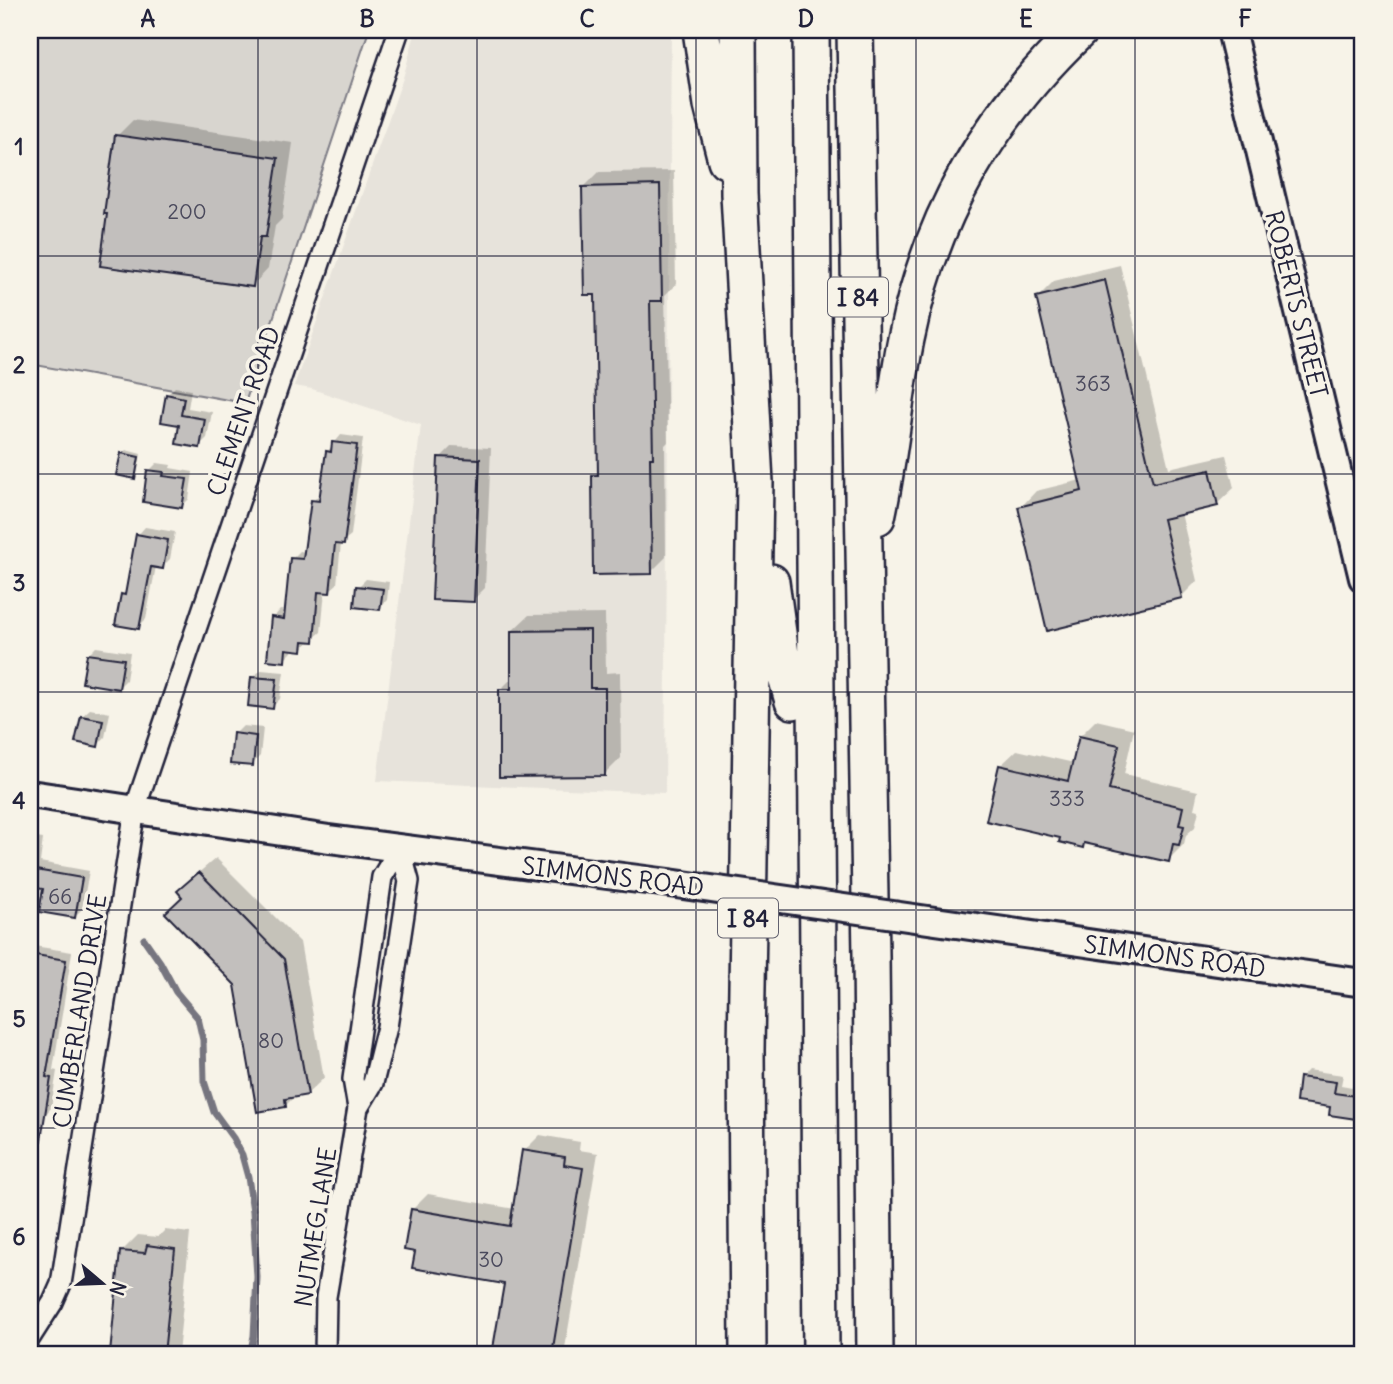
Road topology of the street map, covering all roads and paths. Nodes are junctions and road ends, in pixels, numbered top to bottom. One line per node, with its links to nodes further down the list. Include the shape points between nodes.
1 (399, 30): 15 (street, CLEMENT ROAD)
2 (701, 30): 9 (highway, via 715,119)
3 (738, 30): 9 (highway, I 84)
4 (788, 30): 13 (highway)
5 (811, 30): 25 (highway)
6 (855, 30): 11 (highway, I 84)
7 (1080, 30): 11 (highway, via 1030,82 992,131 960,181 941,224 906,337 886,477)
8 (1231, 30): 12 (main road, ROBERTS STREET)
9 (739, 194): 10 (highway, I 84)
10 (755, 482): 13 (highway, via 780,652); 23 (highway, I 84, via 746,1050)
11 (864, 564): 26 (highway, I 84)
12 (1363, 578)
13 (793, 701): 24 (highway)
14 (30, 794): 15 (main road, SIMMONS ROAD)
15 (135, 809): 16 (main road, SIMMONS ROAD); 21 (street, CUMBERLAND DRIVE, via 61,1284)
16 (400, 848): 17 (main road, SIMMONS ROAD, bridge); 18 (street, NUTMEG LANE, via 382,877); 19 (street, NUTMEG LANE, via 409,881)
17 (1363, 983)
18 (357, 1057): 19 (street); 20 (street, NUTMEG LANE, via 353,1079)
19 (378, 1064): 20 (street, NUTMEG LANE)
20 (358, 1108): 22 (street, NUTMEG LANE, via 326,1297)
21 (30, 1338)
22 (325, 1354)
23 (748, 1354)
24 (798, 1354)
25 (821, 1354)
26 (875, 1354)

